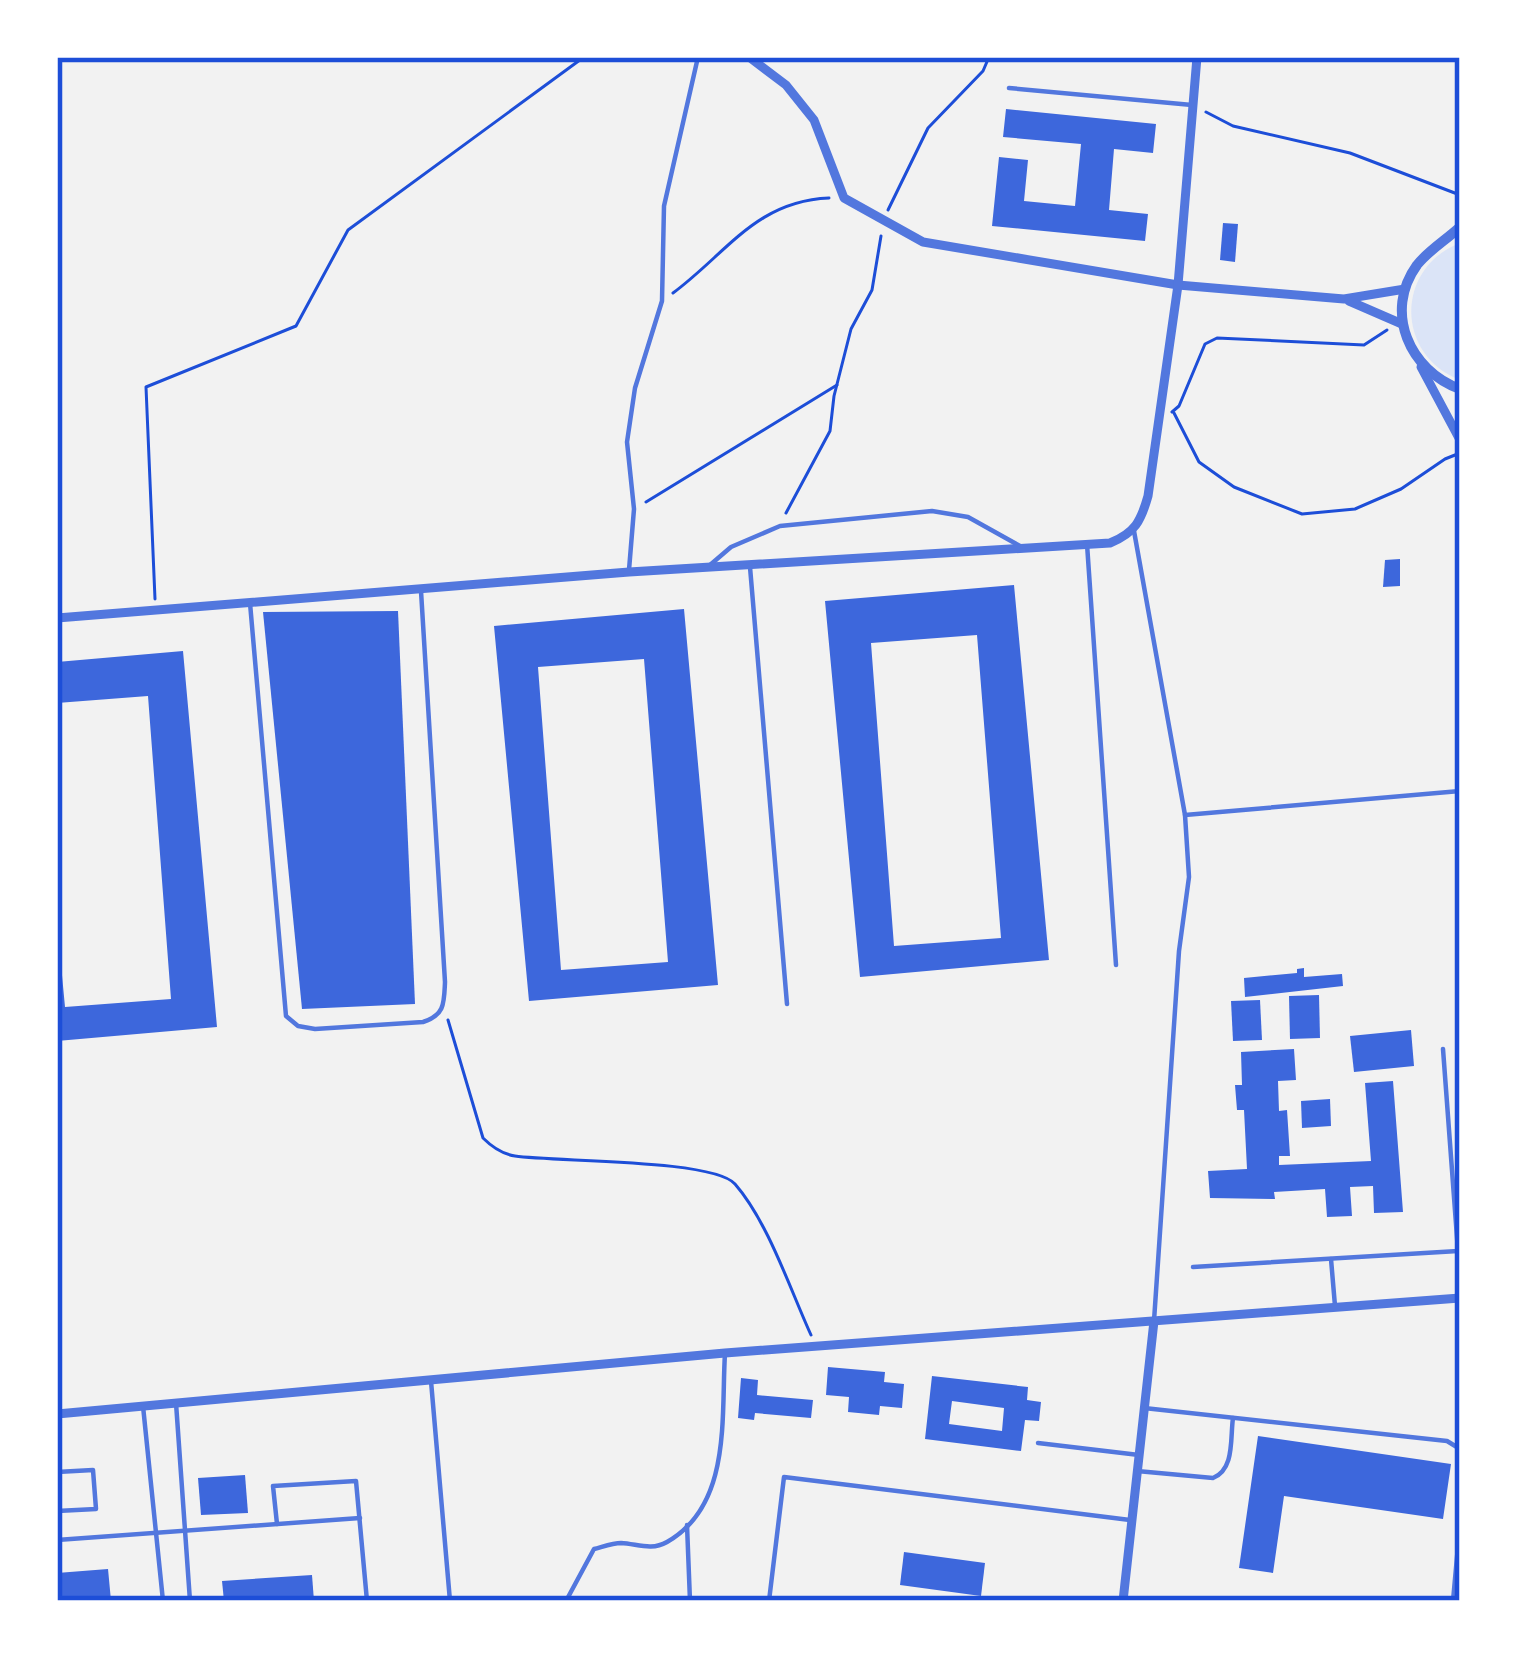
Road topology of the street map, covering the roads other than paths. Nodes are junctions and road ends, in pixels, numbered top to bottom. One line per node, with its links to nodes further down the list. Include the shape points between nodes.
1 (698, 57): 19 (lane, via 664,206 662,301 627,442)
2 (749, 57): 7 (street, via 814,120 844,198 923,242)
3 (1197, 57): 5 (street)
4 (1009, 88): 5 (lane)
5 (1192, 105): 7 (street)
6 (1456, 233): 8 (street, via 1414,268)
7 (1178, 285): 9 (street); 14 (street, via 1148,496)
8 (1405, 289): 9 (street); 10 (street)
9 (1343, 299): 10 (street)
10 (1402, 324): 11 (street)
11 (1421, 368): 12 (street); 13 (street)
12 (1460, 389)
13 (1460, 440)
14 (1134, 531): 15 (street); 24 (lane)
15 (1087, 544): 16 (street); 25 (lane)
16 (1023, 548): 17 (street); 18 (lane, via 952,513 781,526 731,547)
17 (750, 564): 18 (street); 26 (lane)
18 (706, 569): 19 (street)
19 (629, 572): 20 (street)
20 (422, 591): 21 (street); 21 (lane, via 444,1007 423,1022 315,1029 286,1016)
21 (250, 603): 22 (street)
22 (57, 618)
23 (1460, 791): 24 (lane)
24 (1185, 815): 32 (lane, via 1190,877)
25 (1116, 965)
26 (787, 1004)
27 (1443, 1048): 28 (lane, via 1458,1251)
28 (1331, 1258): 29 (lane); 31 (lane)
29 (1193, 1267)
30 (1460, 1298): 31 (street)
31 (1335, 1306): 32 (street)
32 (1154, 1321): 33 (street); 37 (street)
33 (725, 1353): 34 (street); 50 (lane, via 718,1472)
34 (431, 1381): 35 (street); 57 (lane)
35 (176, 1402): 36 (street); 51 (lane)
36 (143, 1406): 38 (street); 52 (lane)
37 (1144, 1408): 39 (lane); 42 (street)
38 (57, 1414)
39 (1233, 1418): 41 (lane, via 1447,1441); 43 (lane, via 1222,1474)
40 (1038, 1444): 42 (lane)
41 (1460, 1449)
42 (1139, 1455): 43 (street)
43 (1138, 1471): 47 (street)
44 (57, 1472): 45 (lane, via 93,1470 96,1508)
45 (57, 1510)
46 (360, 1517): 48 (lane); 48 (lane, via 356,1481 273,1486); 56 (lane)
47 (1132, 1520): 60 (lane, via 784,1477); 61 (street)
48 (277, 1524): 51 (lane)
49 (1460, 1524): 62 (lane)
50 (687, 1526): 58 (lane, via 665,1543 594,1550); 59 (lane)
51 (186, 1532): 52 (lane); 55 (lane)
52 (159, 1533): 53 (lane); 54 (lane)
53 (57, 1540)
54 (164, 1601)
55 (190, 1601)
56 (367, 1601)
57 (450, 1601)
58 (566, 1601)
59 (690, 1601)
60 (769, 1601)
61 (1123, 1601)
62 (1453, 1601)

